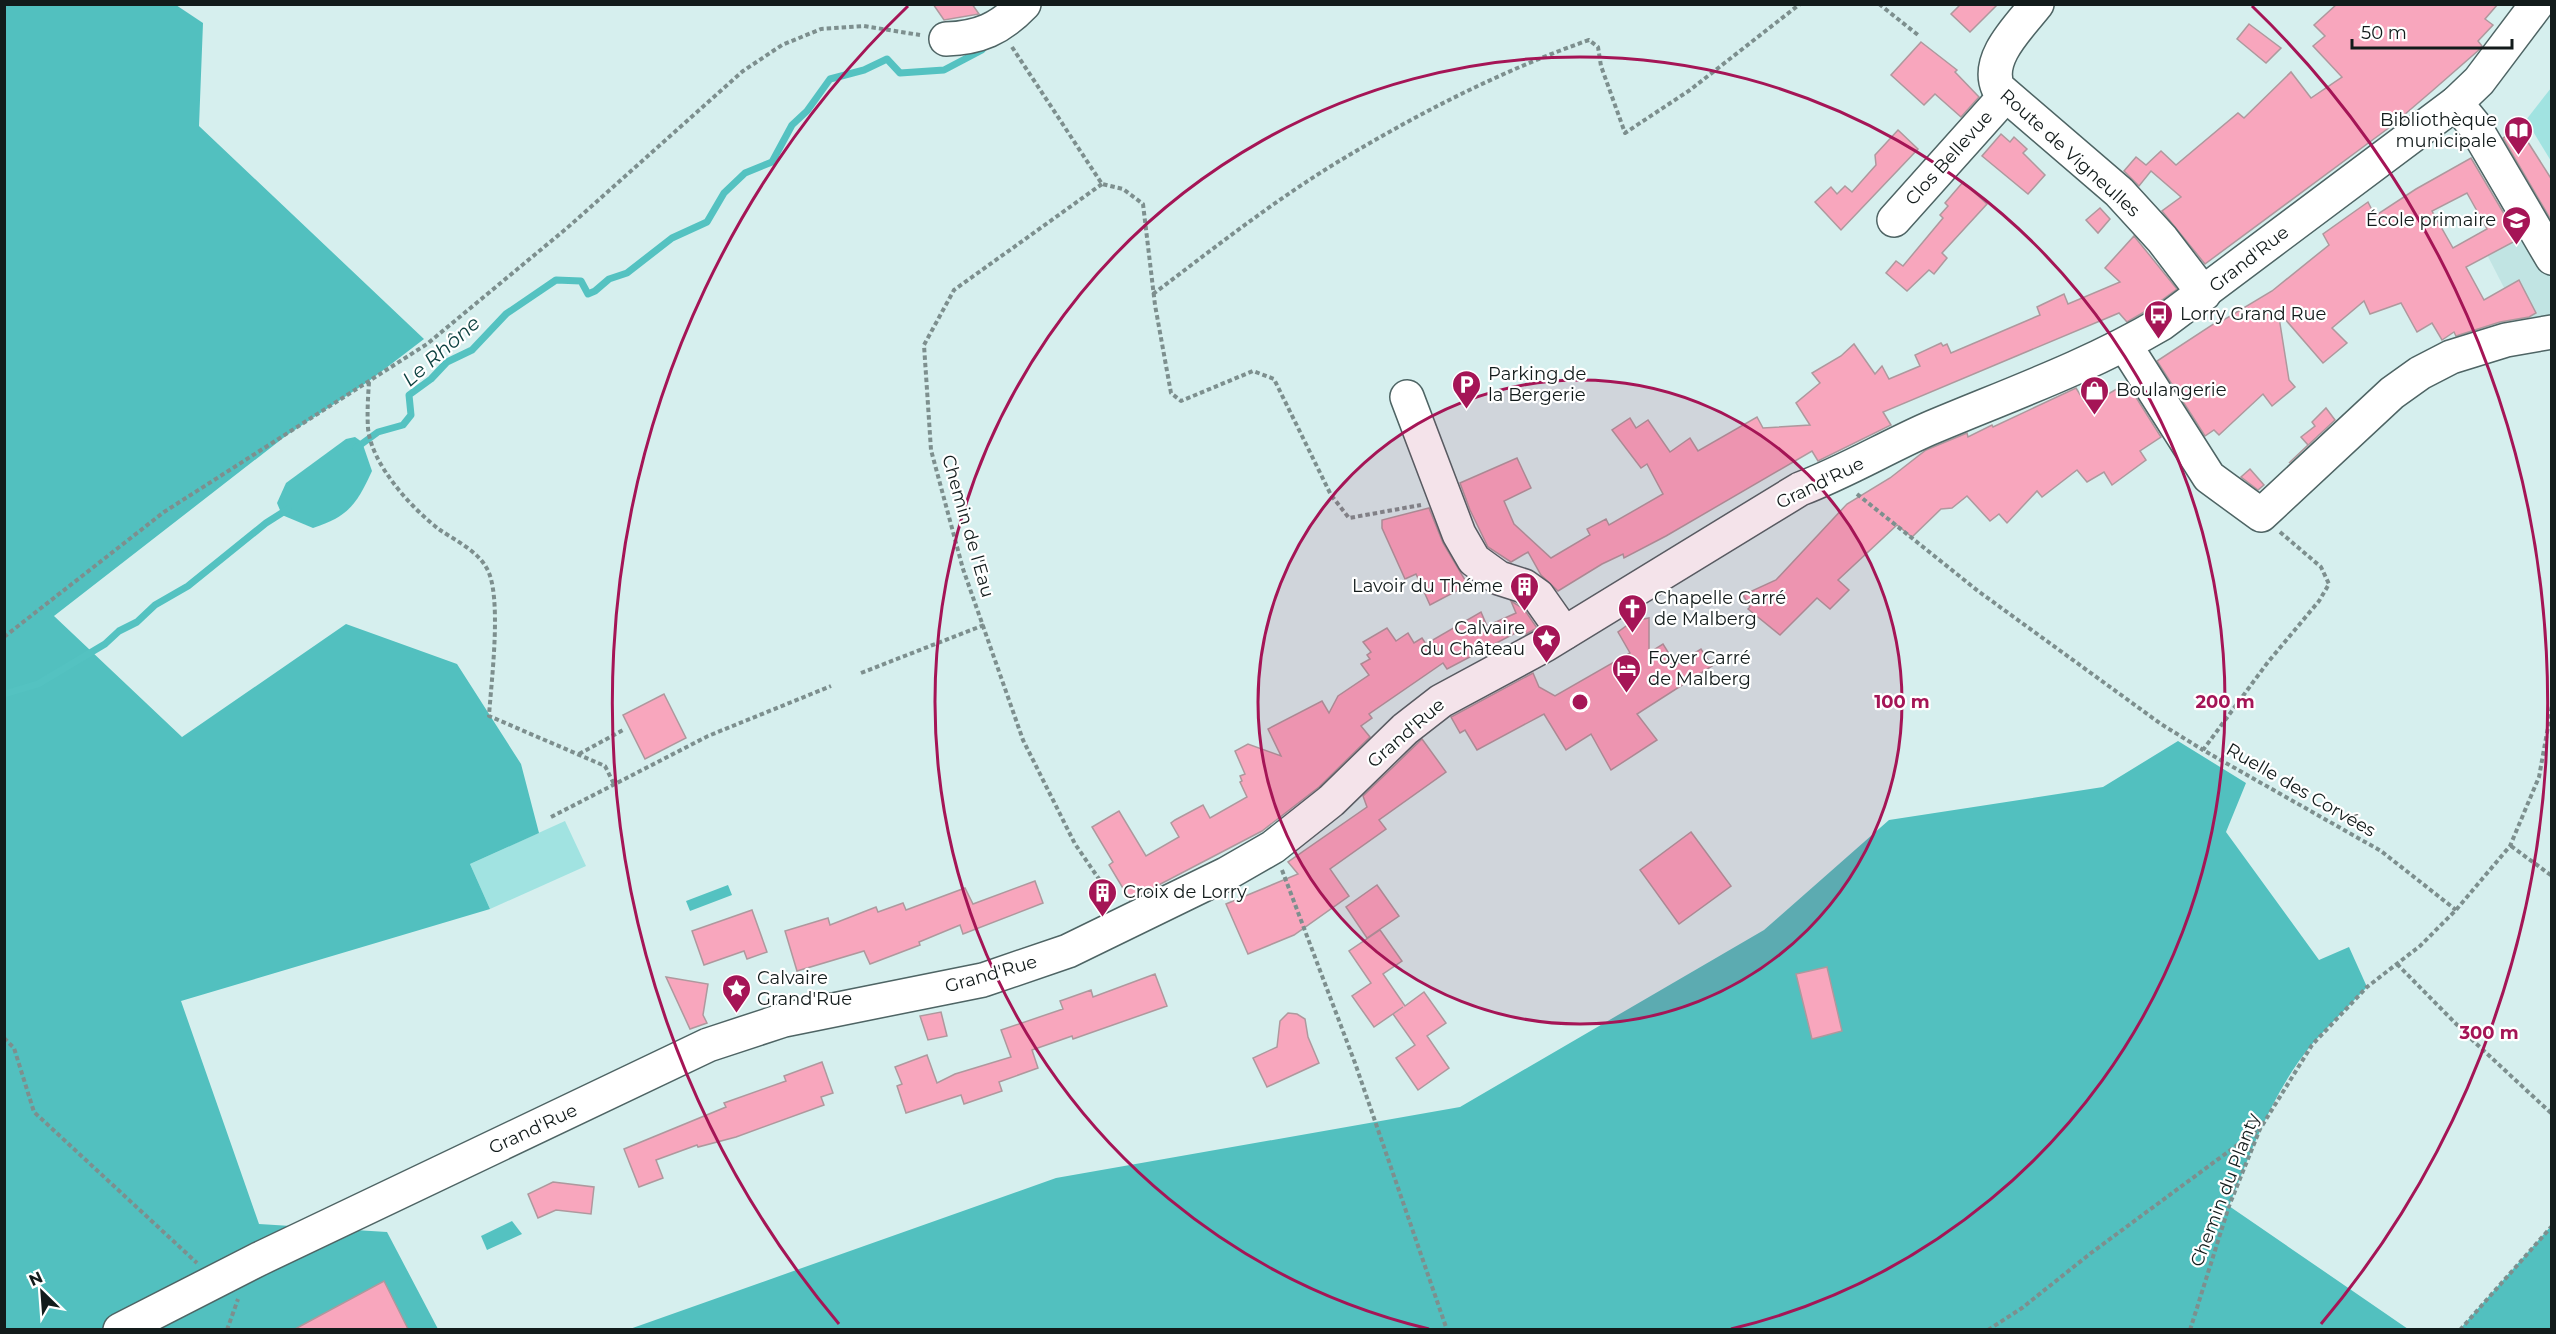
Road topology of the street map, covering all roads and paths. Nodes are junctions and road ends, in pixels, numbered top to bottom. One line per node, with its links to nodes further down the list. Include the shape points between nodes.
1 (1024, 4): 6 (street)
2 (1800, 4): 14 (path, via 1690,90 1625,133 1598,47 1589,40 1508,70 1350,154)
3 (1879, 4): 7 (path)
4 (2037, 4): 9 (street, Route de Vigneulles, via 1997,61 1994,79)
5 (2537, 4): 10 (street, Grand'Rue)
6 (998, 26): 8 (street, via 971,38); 11 (path)
7 (1918, 35)
8 (945, 39): 18 (path, via 864,26 821,29 782,45 743,71 567,228 427,344)
9 (2005, 96): 12 (street, Clos Bellevue); 15 (street, Route de Vigneulles, via 2119,192)
10 (2457, 101): 13 (street); 15 (street, Grand'Rue)
11 (1102, 184): 14 (path, via 1123,189 1143,204); 23 (path, Chemin de l'Eau, via 954,290 924,345 931,450 963,569)
12 (1894, 220)
13 (2552, 258)
14 (1153, 294): 21 (path, via 1171,393 1181,401 1253,371 1274,379 1331,495 1349,518 1396,511)
15 (2204, 294): 17 (street, Grand'Rue)
16 (2552, 332): 22 (street, via 2506,340 2451,357 2420,373 2392,393)
17 (2125, 345): 20 (street, Grand'Rue, via 1918,434); 22 (street, via 2209,477)
18 (369, 381): 25 (path, via 164,512); 31 (path, via 368,430 384,471 400,493 434,525 477,557 492,579 495,618 489,716)
19 (1407, 397): 21 (street)
20 (1838, 474): 24 (street, Grand'Rue, via 1800,489); 30 (path, via 1868,505 1978,591)
21 (1444, 496): 24 (street, via 1474,560 1499,578 1524,586 1538,596)
22 (2261, 515): 30 (path, Ruelle des Corvées, via 2321,567 2329,584)
23 (984, 626): 26 (path); 38 (path, Chemin de l'Eau, via 1023,740 1075,844)
24 (1564, 633): 35 (street, Grand'Rue, via 1460,689 1423,714 1331,801)
25 (4, 637)
26 (861, 673)
27 (831, 686): 32 (path, via 708,736)
28 (2552, 705): 34 (path, Chemin du Planty, via 2539,777)
29 (625, 729): 31 (path)
30 (2203, 750): 37 (path, Ruelle des Corvées, via 2381,851)
31 (579, 754): 32 (path, via 605,766)
32 (614, 784): 33 (path)
33 (550, 817)
34 (2510, 846): 36 (path); 37 (path, Chemin du Planty)
35 (1274, 847): 38 (street, Grand'Rue); 46 (path, via 1355,1063)
36 (2552, 876)
37 (2456, 910): 39 (path, Chemin du Planty)
38 (1129, 924): 44 (street, Grand'Rue, via 1068,951 983,980 784,1020 708,1045)
39 (2397, 964): 41 (path); 42 (path, Chemin du Planty, via 2367,987 2312,1045)
40 (4, 1038): 44 (path, via 14,1048 34,1112)
41 (2552, 1114)
42 (2260, 1129): 47 (path, via 2022,1308); 48 (path, Chemin du Planty, via 2229,1206)
43 (2552, 1226): 49 (path)
44 (217, 1281): 45 (street, Grand'Rue)
45 (120, 1329)
46 (1447, 1329)
47 (1988, 1329)
48 (2190, 1329)
49 (2460, 1329)

